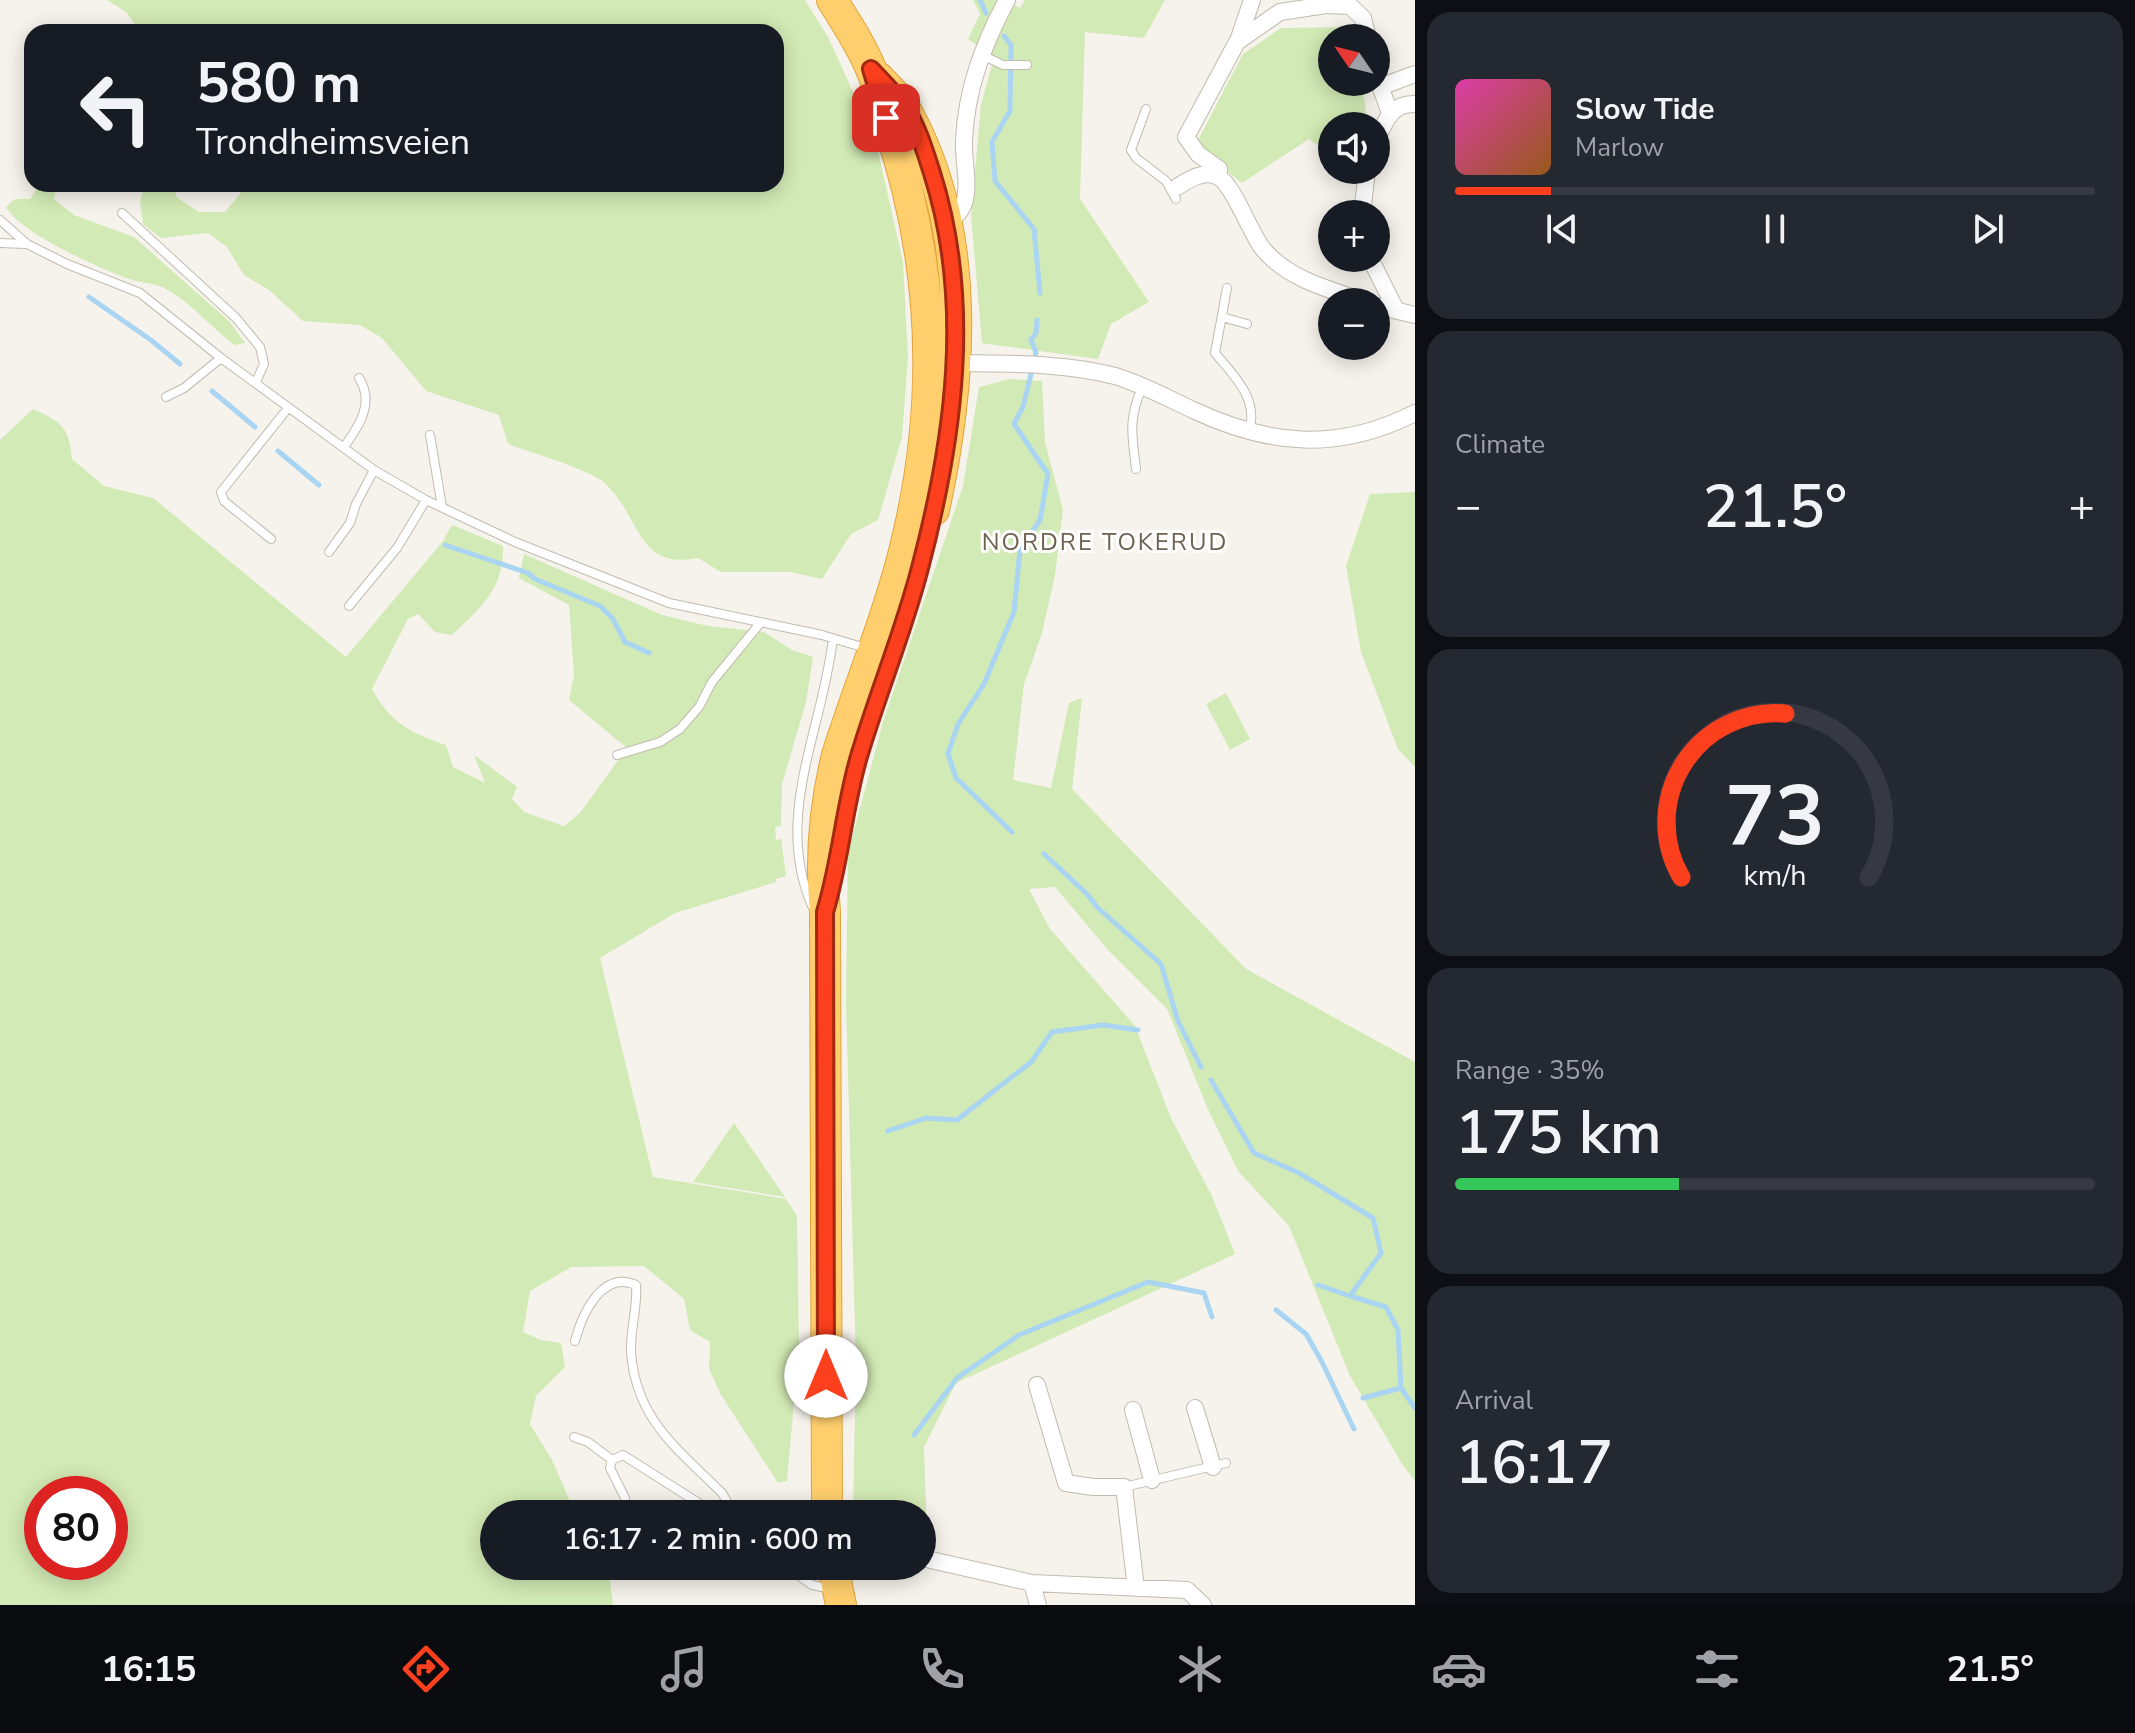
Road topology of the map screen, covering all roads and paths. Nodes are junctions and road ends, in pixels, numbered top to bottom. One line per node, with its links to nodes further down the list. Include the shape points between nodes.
1 (832, 0): 17 (highway, via 871,69 905,108 929,164)
2 (1007, 0): 6 (street)
3 (1252, 0): 5 (street)
4 (1364, 24): 5 (street, via 1355,8 1341,4 1280,12)
5 (1237, 42): 13 (street, via 1186,137 1219,169)
6 (981, 55): 7 (lane, via 1003,65); 17 (street, via 966,118 965,198 958,215)
7 (1023, 65)
8 (1415, 74): 9 (street)
9 (1390, 79)
10 (1415, 104): 12 (street)
11 (1146, 109): 14 (lane, via 1131,150)
12 (1390, 113)
13 (1218, 177): 14 (street, via 1201,175); 22 (street, via 1262,248 1288,272)
14 (1176, 193)
15 (122, 213): 31 (lane, via 236,318 260,347 264,364)
16 (0, 220): 19 (lane)
17 (932, 226): 29 (highway, via 955,297)
18 (0, 243): 19 (lane)
19 (27, 244): 28 (lane, via 140,293)
20 (1377, 272): 23 (street)
21 (1227, 288): 26 (lane)
22 (1326, 288)
23 (1395, 308): 24 (street); 25 (street)
24 (1390, 309)
25 (1415, 315)
26 (1222, 317): 27 (lane); 36 (lane, via 1215,353 1250,398 1253,419)
27 (1247, 324)
28 (221, 358): 31 (lane); 33 (lane)
29 (942, 362): 32 (street, via 1080,369); 48 (highway)
30 (359, 378): 38 (lane, via 367,398 364,414)
31 (256, 382): 34 (lane)
32 (1143, 386): 36 (street); 39 (lane, via 1131,424)
33 (166, 397)
34 (288, 408): 38 (lane); 43 (lane, via 221,492 224,501)
35 (1415, 413): 36 (street, via 1344,438 1293,440)
36 (1248, 433)
37 (430, 435): 42 (lane)
38 (344, 447): 40 (lane)
39 (1136, 469)
40 (374, 470): 41 (lane); 44 (lane, via 350,523)
41 (426, 500): 42 (lane); 45 (lane, via 397,548)
42 (442, 507): 46 (lane, via 669,603)
43 (271, 539)
44 (329, 552)
45 (349, 606)
46 (761, 622): 47 (lane); 49 (lane, via 680,729 660,742)
47 (833, 638): 48 (lane); 50 (lane, via 799,796 796,836 801,879)
48 (883, 653): 50 (highway, via 846,727 831,782 822,849)
49 (617, 755)
50 (825, 923): 63 (highway)
51 (575, 1341): 62 (lane, via 601,1290 612,1282 636,1285 631,1355 643,1403 665,1436)
52 (1037, 1385): 59 (street, via 1066,1483)
53 (1195, 1408): 57 (street)
54 (1133, 1410): 58 (street)
55 (574, 1437): 56 (lane)
56 (612, 1460): 60 (lane, via 610,1468); 61 (lane, via 623,1455 638,1461)
57 (1219, 1465): 58 (lane)
58 (1152, 1480): 59 (lane)
59 (1124, 1487): 68 (street)
60 (625, 1500)
61 (693, 1500)
62 (726, 1500)
63 (827, 1500)
64 (936, 1561): 66 (street)
65 (805, 1580): 67 (lane)
66 (1032, 1583): 68 (street); 69 (street)
67 (837, 1587)
68 (1136, 1588): 70 (street, via 1187,1590)
69 (1038, 1605)
70 (1203, 1605)

